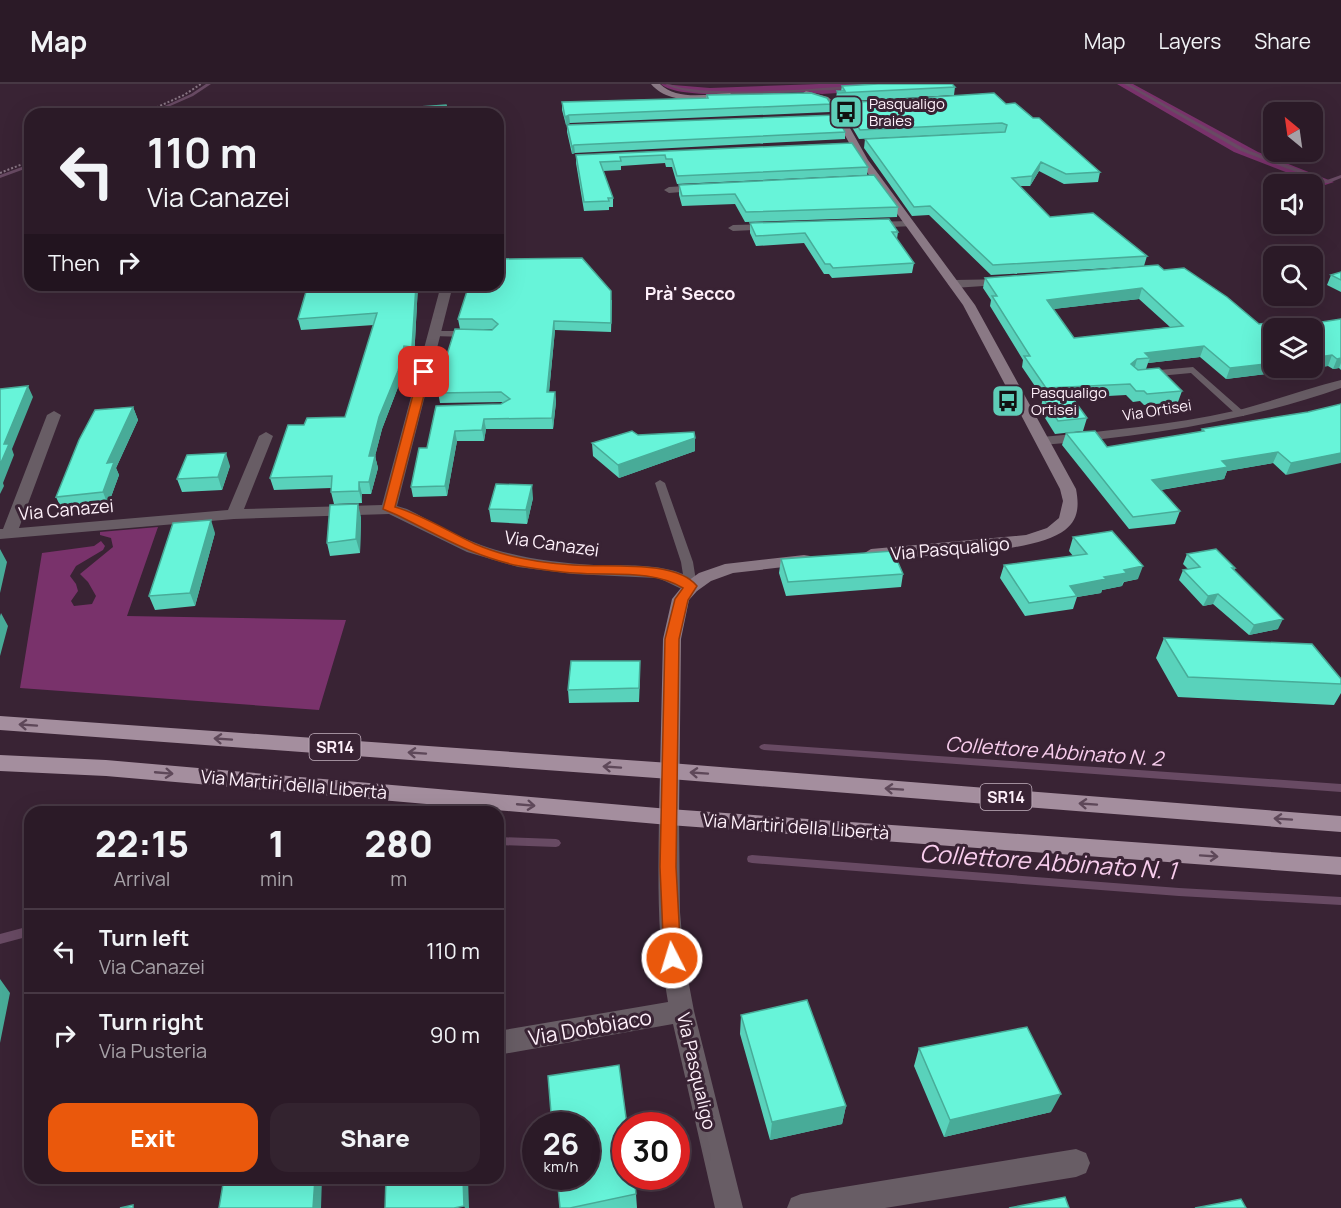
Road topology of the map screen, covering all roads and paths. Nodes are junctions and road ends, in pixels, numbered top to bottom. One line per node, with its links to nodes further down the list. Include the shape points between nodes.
1 (201, 84): 5 (path)
2 (655, 84): 4 (street, via 663,91 681,96)
3 (789, 94): 10 (street, Via Pasqualigo, via 817,96 831,102 874,181)
4 (749, 95)
5 (155, 108)
6 (24, 163): 7 (path)
7 (0, 173)
8 (716, 188): 9 (street)
9 (669, 190)
10 (910, 224): 11 (street); 15 (street, Via Pasqualigo)
11 (856, 225)
12 (790, 226): 13 (street)
13 (733, 228)
14 (1022, 281): 15 (street)
15 (954, 284): 24 (street, Via Pasqualigo)
16 (445, 291): 17 (street)
17 (434, 334): 18 (lane); 26 (street, via 420,409)
18 (481, 334)
19 (1134, 375): 21 (lane, Via Ortisei, via 1193,370)
20 (1341, 384): 21 (street, Via Ortisei, via 1306,398)
21 (1241, 414): 24 (street, Via Ortisei)
22 (54, 415): 28 (street, Via Canazei)
23 (266, 436): 27 (street)
24 (1042, 441): 29 (street, Via Pasqualigo, via 1072,501 1072,511 1055,530 1021,542)
25 (660, 483): 31 (lane, via 687,562)
26 (389, 509): 27 (street, Via Canazei); 31 (street, Via Canazei, via 473,548 518,562 656,573 674,576)
27 (234, 514): 28 (street, Via Canazei)
28 (4, 533)
29 (854, 556)
30 (819, 559): 31 (street, via 731,568)
31 (691, 586): 34 (street, Via Pasqualigo, via 681,599 672,639)
32 (0, 723): 34 (main road, SR14, one-way to 32)
33 (0, 764): 35 (main road, Via Martiri della Libertà / SR14, one-way to 35, via 106,768)
34 (670, 771): 35 (street, Via Pasqualigo); 36 (main road, SR14, one-way to 34)
35 (669, 817): 37 (main road, Via Martiri della Libertà / SR14, one-way to 37); 38 (street, Via Pasqualigo, via 672,958)
36 (1341, 824)
37 (1341, 866)
38 (682, 1011): 39 (street, Via Dobbiaco); 41 (street, Via Pasqualigo)
39 (504, 1042)
40 (1076, 1163): 42 (street)
41 (729, 1208)
42 (801, 1208)

